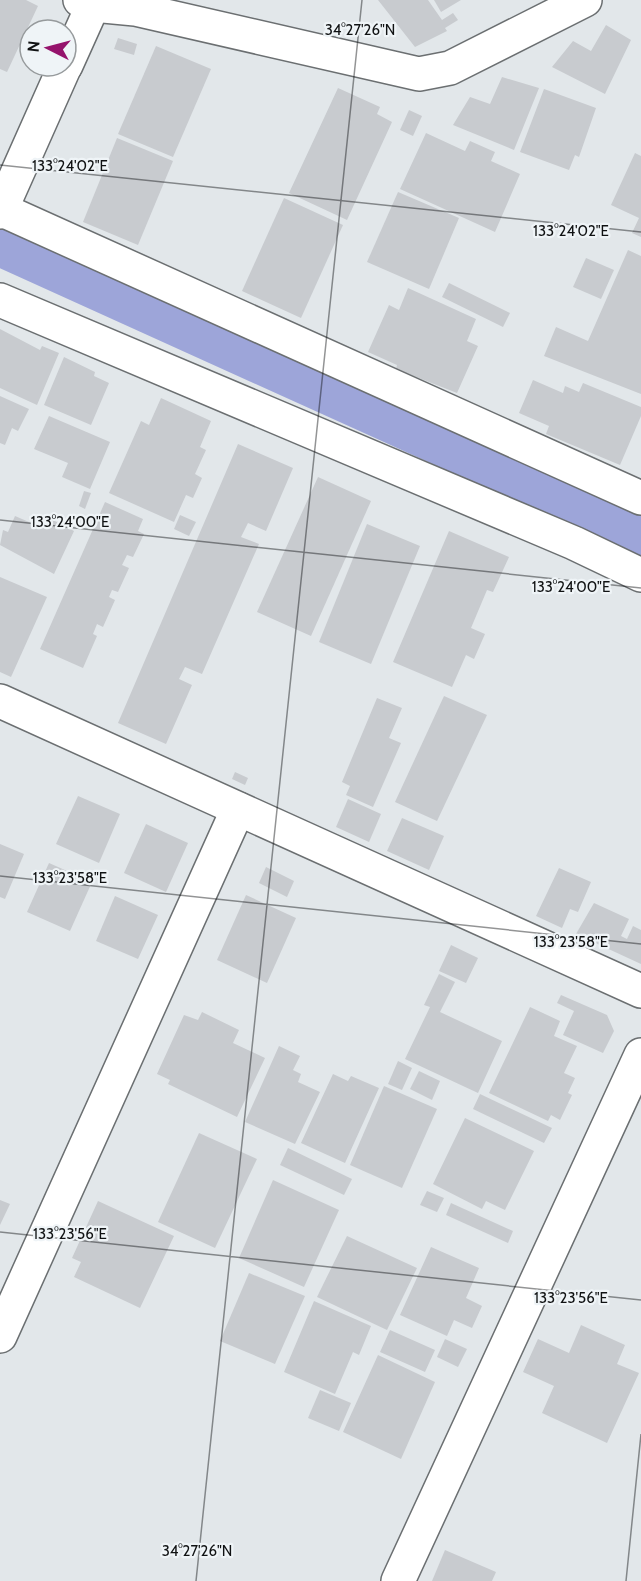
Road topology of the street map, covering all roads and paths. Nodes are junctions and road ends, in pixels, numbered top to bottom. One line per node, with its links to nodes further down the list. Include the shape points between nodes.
1 (585, 0): 2 (street, via 450,68 419,74 135,9)
2 (86, 2): 3 (street)
3 (78, 27)
4 (60, 78): 5 (street)
5 (0, 210): 7 (street)
6 (0, 300): 8 (street)
7 (641, 498)
8 (641, 575)
9 (0, 701): 10 (street)
10 (238, 809): 11 (street); 13 (street)
11 (641, 991)
12 (641, 1055): 14 (street)
13 (0, 1336)
14 (398, 1581)

